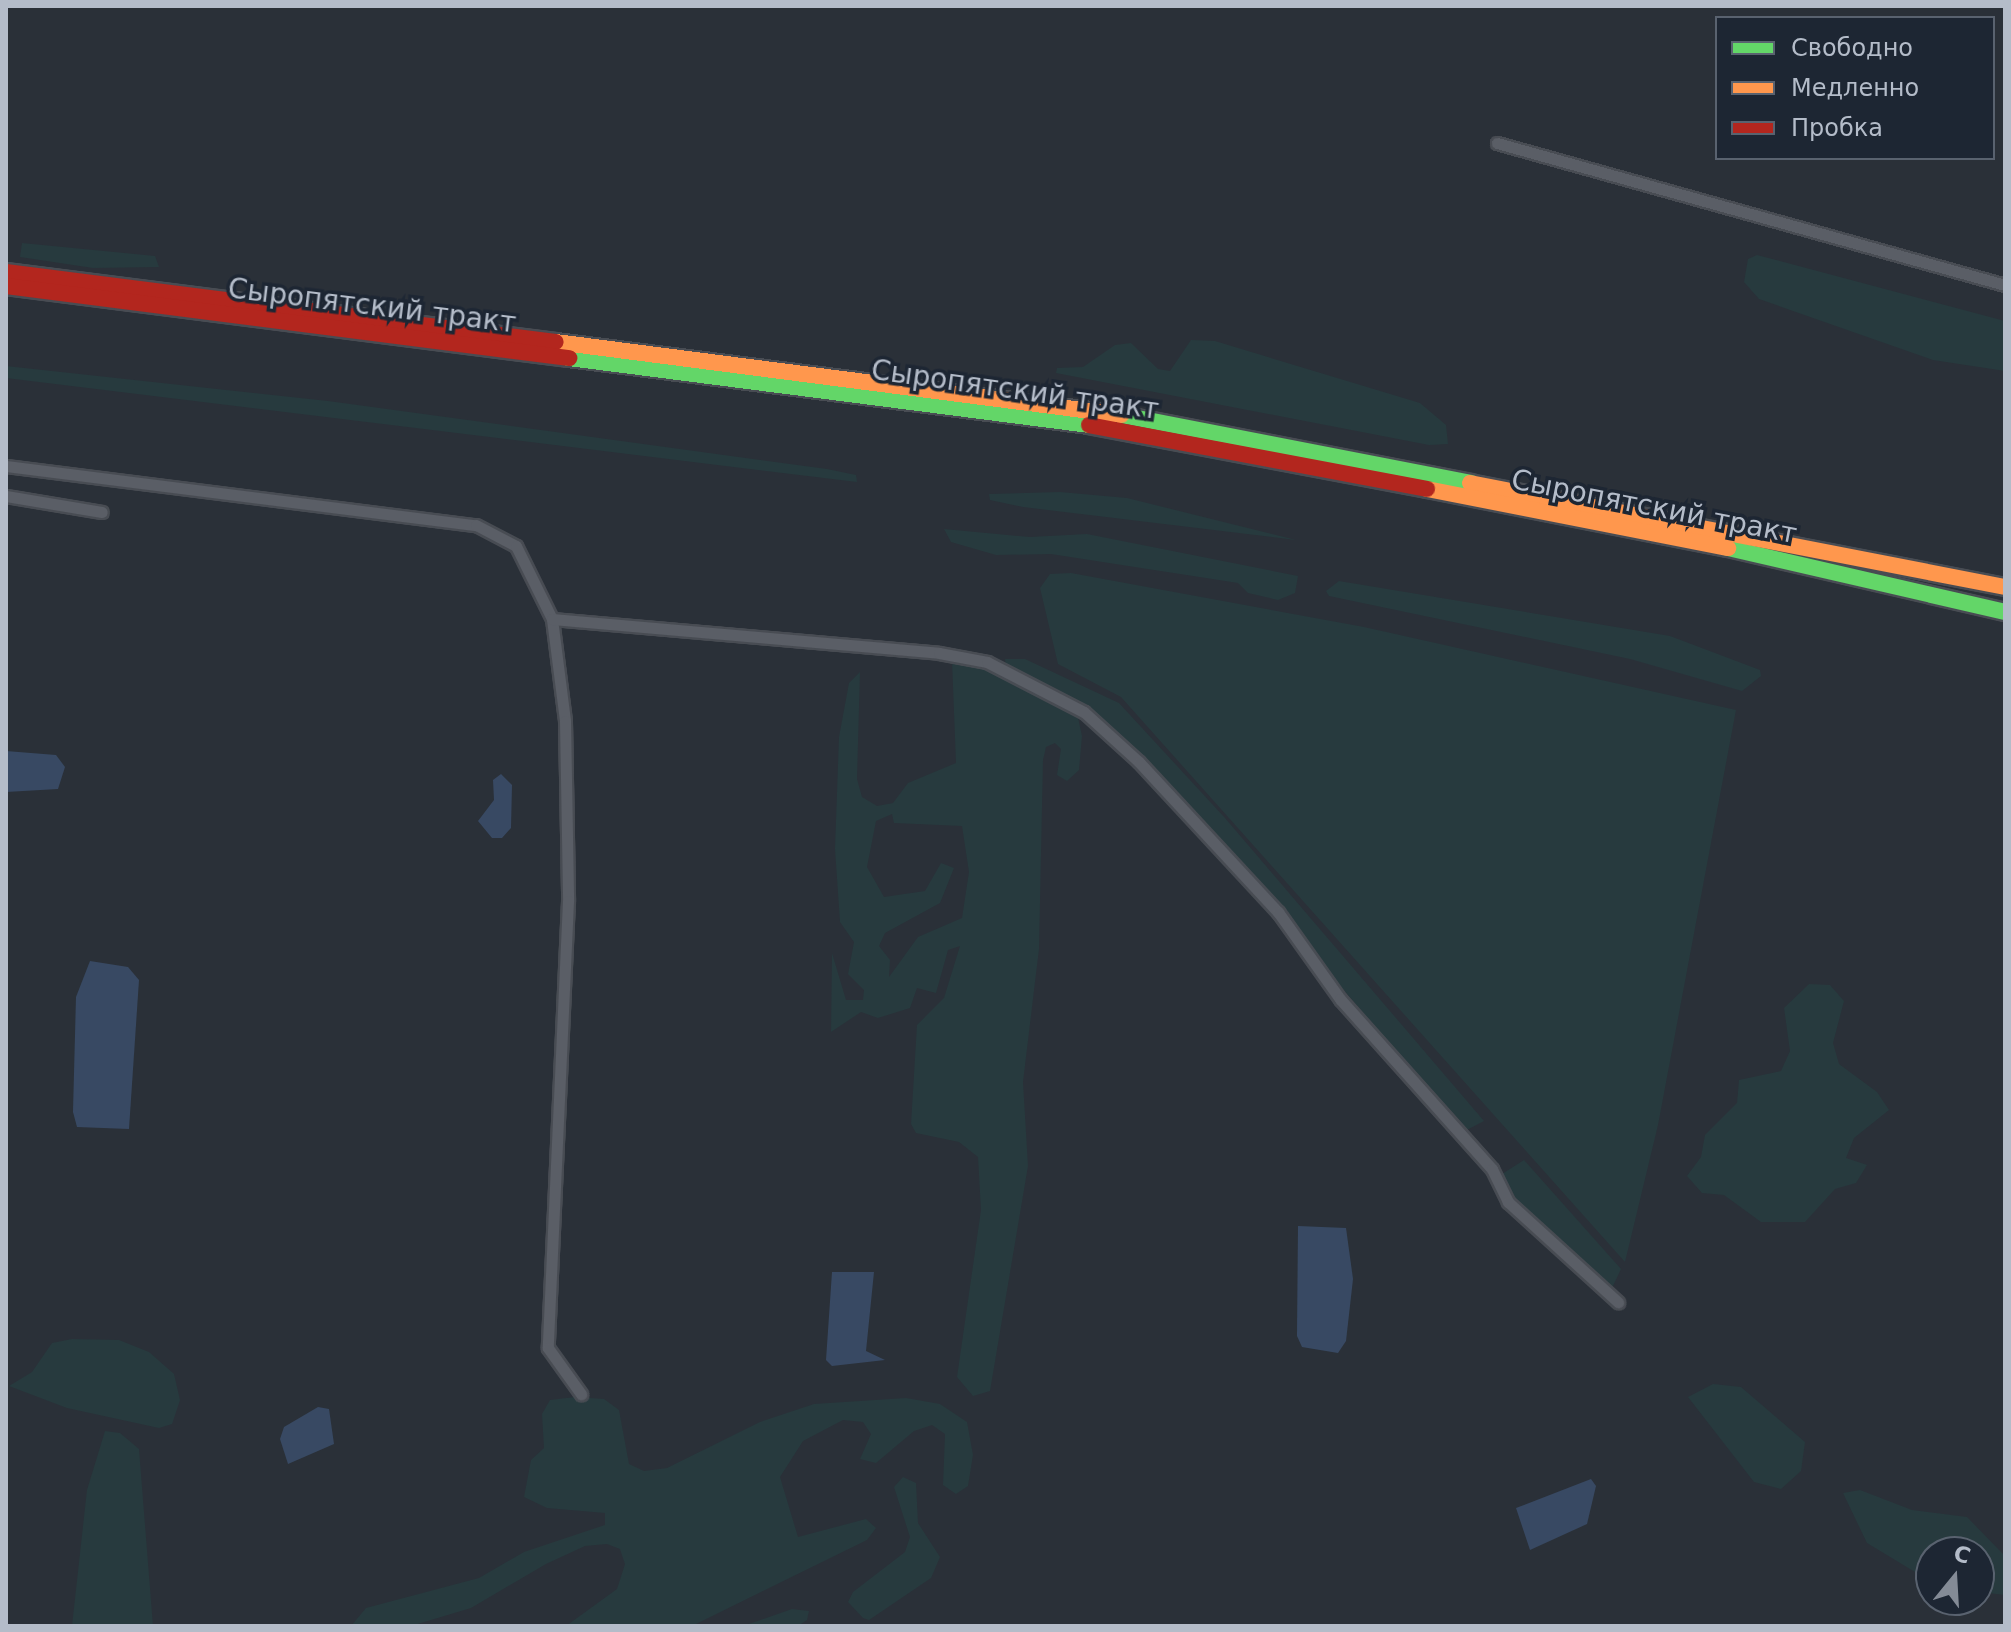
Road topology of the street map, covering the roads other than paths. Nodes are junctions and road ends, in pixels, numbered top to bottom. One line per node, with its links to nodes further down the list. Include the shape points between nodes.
1 (1497, 143): 3 (street)
2 (6, 272): 8 (main road, Сыропятский тракт, via 1108,413)
3 (2005, 285)
4 (6, 286): 9 (main road, Сыропятский тракт, via 1105,427 1797,561)
5 (6, 466): 10 (street, via 476,525 516,546)
6 (6, 496): 7 (street)
7 (102, 512)
8 (2005, 587)
9 (2005, 612)
10 (552, 619): 11 (street, via 939,653 987,662 1084,712 1139,762 1278,912 1340,999 1492,1169 1508,1202); 12 (street, via 569,809 548,1348)
11 (1618, 1302)
12 (581, 1394)

